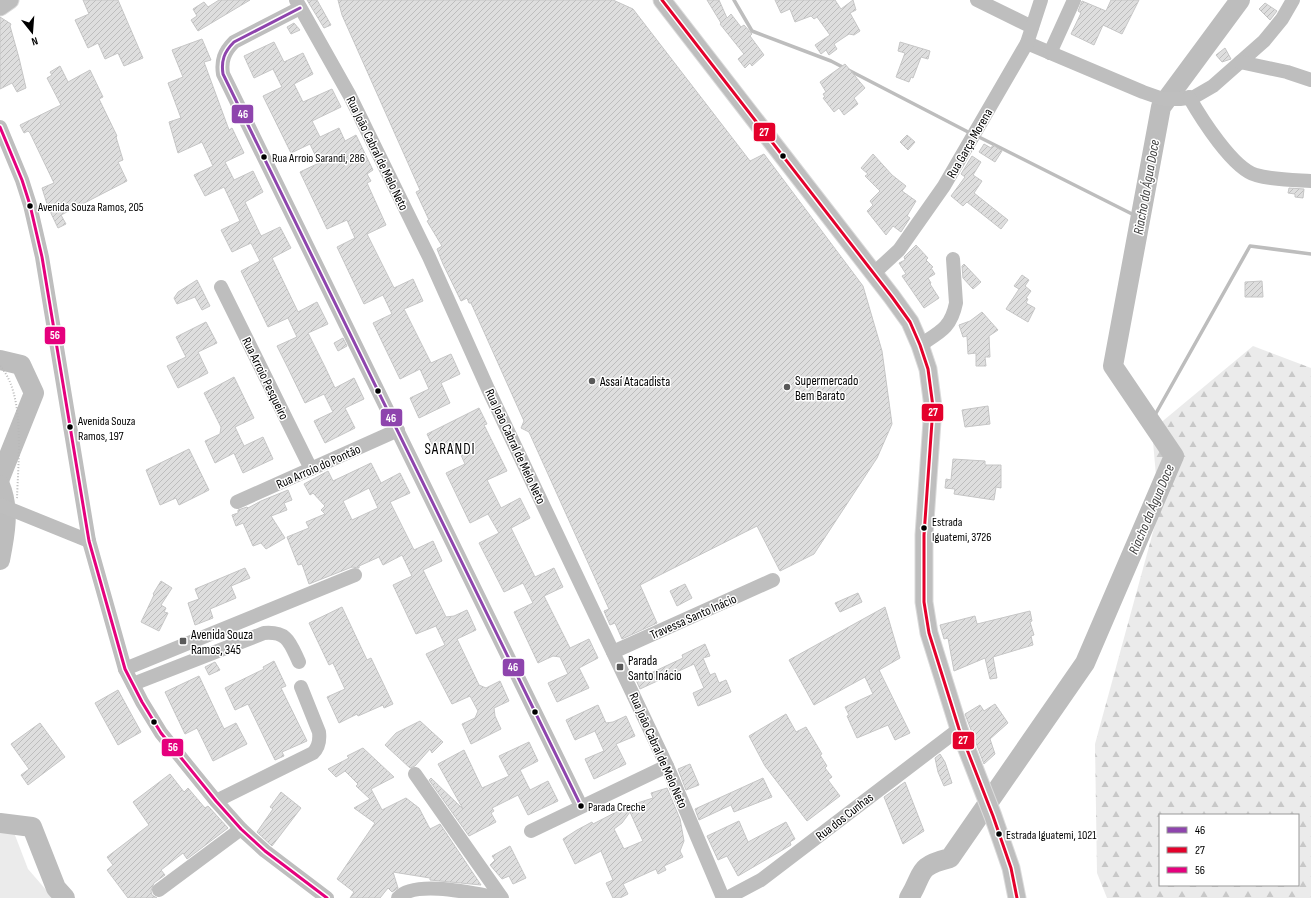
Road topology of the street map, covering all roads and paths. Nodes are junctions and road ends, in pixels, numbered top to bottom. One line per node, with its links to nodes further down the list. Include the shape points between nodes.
1 (10, 0): 8 (main road)
2 (662, 0): 18 (main road)
3 (977, 0): 9 (street)
4 (1041, 0): 9 (street, Rua Garça Morena)
5 (1074, 0): 11 (street)
6 (1293, 0): 12 (street, via 1264,41)
7 (298, 4): 22 (street, via 234,42 222,59 223,74); 30 (street, Rua João Cabral de Melo Neto, via 350,96 430,258 488,389)
8 (0, 7)
9 (1032, 27): 10 (street, Rua Garça Morena)
10 (1027, 43): 11 (street); 18 (street, Rua Garça Morena, via 944,186 899,250)
11 (1050, 53): 14 (street, via 1163,99)
12 (1240, 62): 13 (street); 14 (street, via 1213,86)
13 (1311, 80)
14 (1189, 97): 16 (street, via 1204,122 1246,171 1257,176)
15 (0, 127): 27 (street, via 22,180 42,257)
16 (1311, 181)
17 (953, 259): 20 (street, via 955,310 946,329)
18 (874, 273): 20 (main road, via 910,322)
19 (221, 287): 23 (street, Rua Arroio Pesqueiro)
20 (920, 345): 35 (main road, via 928,369 933,407 924,535 924,602 929,633)
21 (0, 366): 26 (path, via 10,378 20,433 17,498)
22 (398, 430): 23 (street, Rua Arroio do Pontão); 39 (street)
23 (311, 469): 24 (street, Rua Arroio do Pontão)
24 (237, 502)
25 (0, 505): 26 (street)
26 (19, 512): 27 (street)
27 (89, 541): 32 (street)
28 (355, 575): 32 (street)
29 (773, 580): 30 (street, Travessa Santo Inácio)
30 (613, 652): 36 (street, Rua João Cabral de Melo Neto)
31 (299, 662): 33 (street, via 288,639 274,632 264,633)
32 (125, 669): 33 (street)
33 (133, 684): 38 (street, via 161,733)
34 (301, 687): 38 (street, via 319,732 317,749)
35 (959, 729): 48 (street, Rua dos Cunhas, via 761,880); 49 (main road, via 1011,868)
36 (667, 766): 39 (street); 47 (street, Rua João Cabral de Melo Neto)
37 (415, 774): 46 (street)
38 (216, 801): 40 (street)
39 (581, 806): 41 (street)
40 (241, 829): 42 (street); 43 (street, via 281,864)
41 (531, 830)
42 (159, 890)
43 (327, 898)
44 (398, 898): 45 (street, via 408,891 420,889)
45 (499, 898)
46 (502, 898)
47 (723, 898)
48 (727, 898)
49 (1017, 898)

